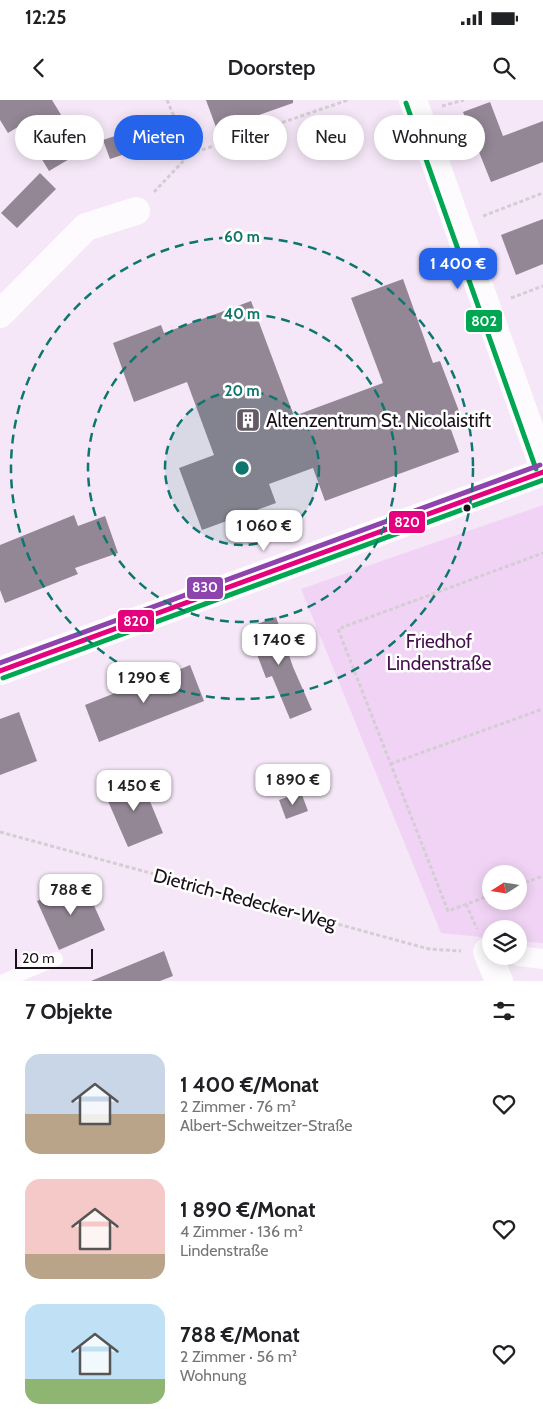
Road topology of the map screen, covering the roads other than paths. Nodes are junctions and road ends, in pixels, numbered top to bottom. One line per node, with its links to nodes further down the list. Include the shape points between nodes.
1 (413, 100): 4 (street)
2 (136, 211): 3 (street, via 86,228)
3 (0, 314)
4 (543, 466)
5 (543, 472): 6 (street)
6 (0, 671)
7 (527, 957): 9 (street)
8 (56, 959): 11 (lane)
9 (543, 959)
10 (493, 965): 12 (street)
11 (4, 981)
12 (499, 981)

